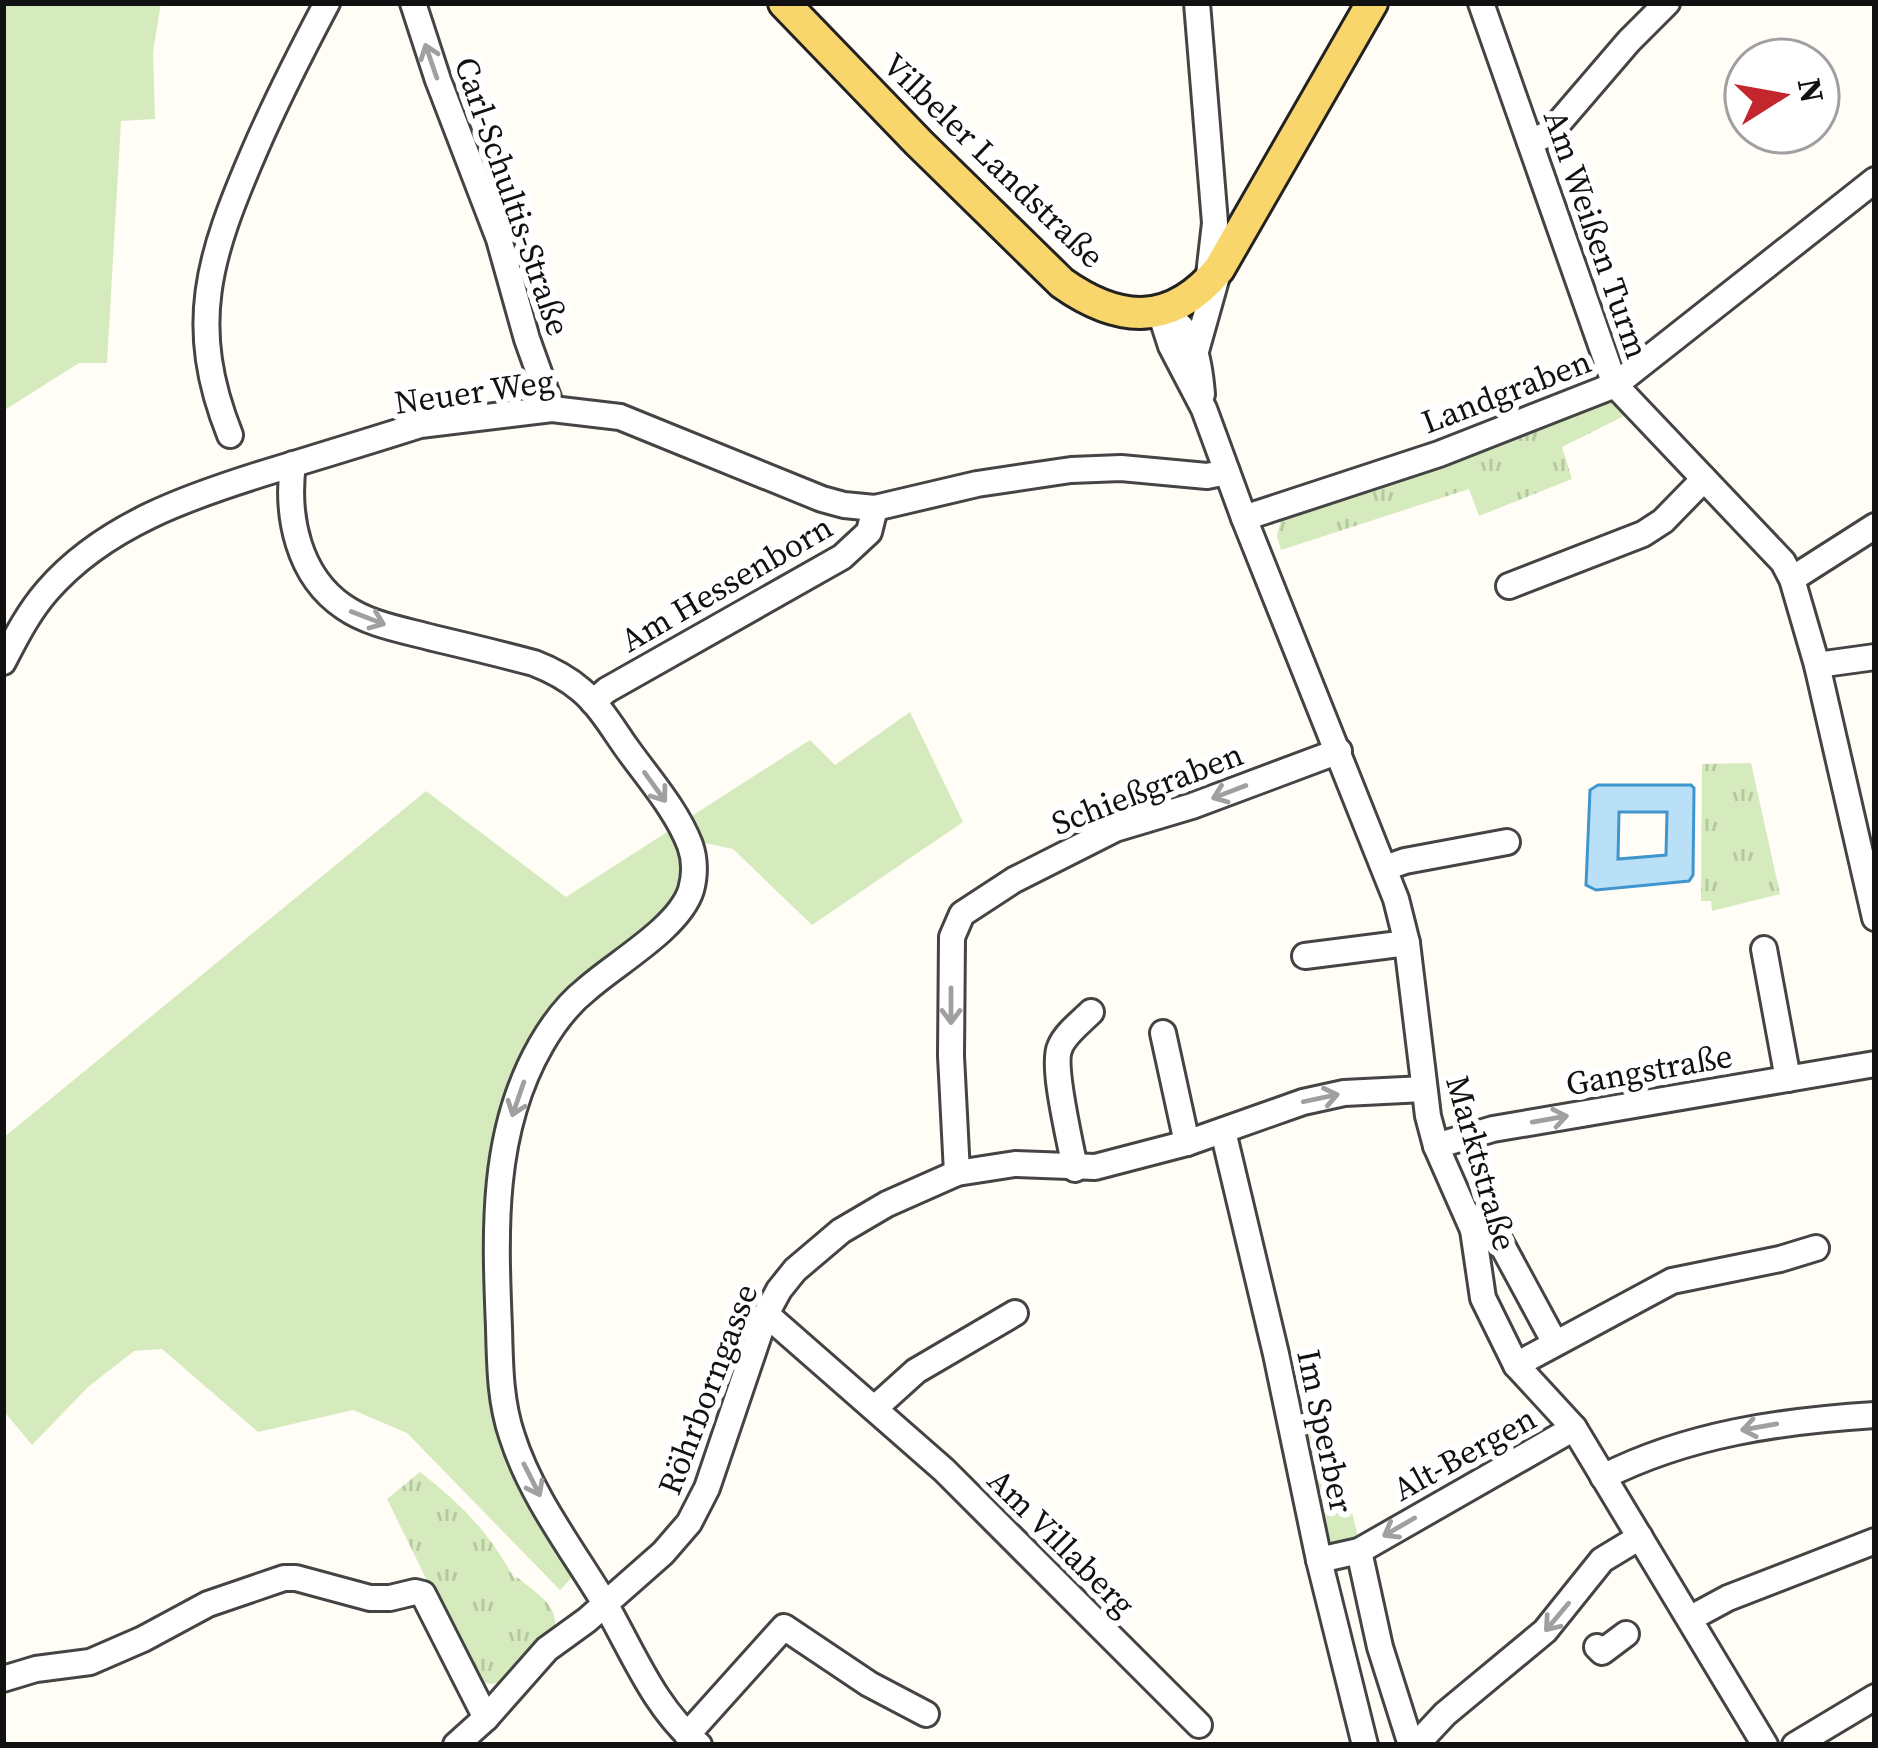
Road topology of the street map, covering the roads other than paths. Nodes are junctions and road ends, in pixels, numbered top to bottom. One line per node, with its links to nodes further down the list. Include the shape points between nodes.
1 (327, 3): 18 (street, via 284,82 215,252 207,343)
2 (413, 3): 16 (street, Carl-Schultis-Straße, one-way to 2)
3 (784, 3): 13 (main road, Vilbeler Landstraße, via 1062,283 1112,309)
4 (1197, 3): 9 (street)
5 (1372, 3): 11 (main road)
6 (1481, 3): 8 (street, Am Weißen Turm)
7 (1666, 3): 8 (street, via 1550,134)
8 (1529, 142): 15 (street, Am Weißen Turm)
9 (1211, 159): 11 (street, via 1226,194); 12 (street)
10 (1874, 182): 15 (street, Landgraben)
11 (1257, 203): 12 (main road)
12 (1213, 276): 13 (main road); 14 (street)
13 (1160, 312): 14 (street, via 1179,322); 17 (street, Marktstraße)
14 (1196, 351): 17 (street, Marktstraße)
15 (1615, 385): 21 (street, Am Weißen Turm); 23 (street, Landgraben)
16 (552, 409): 19 (street, Neuer Weg, via 420,425); 22 (street, Neuer Weg, via 620,417 822,500)
17 (1204, 409): 20 (street, Marktstraße)
18 (230, 435)
19 (293, 464): 28 (street, Neuer Weg, via 180,501 105,542 45,593); 30 (street, one-way to 30, via 294,533 329,595 363,618 534,663)
20 (1227, 472): 22 (street, Neuer Weg, via 1071,470); 23 (street, Marktstraße)
21 (1704, 479): 25 (street, Am Weißen Turm); 26 (street, via 1643,534)
22 (875, 508): 30 (street, Am Hessenborn, via 869,532 842,557)
23 (1244, 518): 31 (street, Marktstraße)
24 (1875, 526): 25 (street)
25 (1792, 579): 29 (street, Am Weißen Turm)
26 (1509, 586)
27 (1875, 657): 29 (street)
28 (3, 662)
29 (1816, 665): 34 (street, Am Weißen Turm)
30 (593, 702): 62 (street, one-way to 62, via 679,820 693,878 672,919 569,1005 541,1044 502,1157 496,1222 511,1435)
31 (1339, 751): 33 (street, Marktstraße); 47 (street, Schießgraben, one-way to 47, via 1115,829 962,914 952,937)
32 (1507, 842): 33 (street)
33 (1385, 868): 35 (street, Marktstraße)
34 (1875, 918)
35 (1407, 943): 37 (street); 42 (street, Marktstraße)
36 (1764, 949): 41 (street)
37 (1305, 956)
38 (1091, 1012): 46 (street, via 1057,1052)
39 (1163, 1033): 44 (street)
40 (1875, 1064): 41 (street, Gangstraße)
41 (1788, 1079): 45 (street, Gangstraße, one-way to 41)
42 (1424, 1089): 43 (street, Röhrborngasse, one-way to 42, via 1303,1102); 45 (street, Marktstraße)
43 (1223, 1131): 44 (street, Röhrborngasse); 61 (street, Im Sperber)
44 (1187, 1143): 46 (street, Röhrborngasse)
45 (1436, 1145): 48 (street, Marktstraße)
46 (1076, 1168): 47 (street, Röhrborngasse)
47 (957, 1173): 51 (street, Röhrborngasse, via 841,1231 795,1270)
48 (1473, 1230): 52 (street, via 1489,1221); 53 (street, Marktstraße, via 1483,1298)
49 (1816, 1248): 52 (street, via 1672,1280)
50 (1015, 1313): 54 (street, via 916,1371)
51 (766, 1314): 54 (street, Am Villaberg); 62 (street, Röhrborngasse, via 699,1507 663,1553)
52 (1555, 1343): 53 (street)
53 (1516, 1365): 56 (street, Marktstraße)
54 (875, 1408): 69 (street, Am Villaberg)
55 (1875, 1415): 57 (street, one-way to 57, via 1751,1427)
56 (1574, 1428): 57 (street, Marktstraße); 60 (street, Alt-Bergen, one-way to 60)
57 (1604, 1477): 58 (street, Marktstraße)
58 (1640, 1538): 63 (street, Marktstraße); 73 (street, one-way to 73, via 1602,1560 1545,1631)
59 (1875, 1540): 63 (street)
60 (1359, 1551): 61 (street, Alt-Bergen); 73 (street, Im Sperber)
61 (1319, 1560): 72 (street, Im Sperber)
62 (605, 1604): 70 (street, Röhrborngasse, via 547,1649); 71 (street, via 654,1695)
63 (1691, 1618): 74 (street, Marktstraße)
64 (1626, 1634): 65 (street)
65 (1598, 1648)
66 (3, 1679): 70 (street, via 90,1662 268,1583 296,1578 370,1598 421,1592)
67 (1875, 1697): 75 (street)
68 (926, 1714): 71 (street, via 784,1627)
69 (1199, 1725)
70 (472, 1736)
71 (693, 1740)
72 (1365, 1745)
73 (1414, 1745)
74 (1766, 1745)
75 (1795, 1745)

